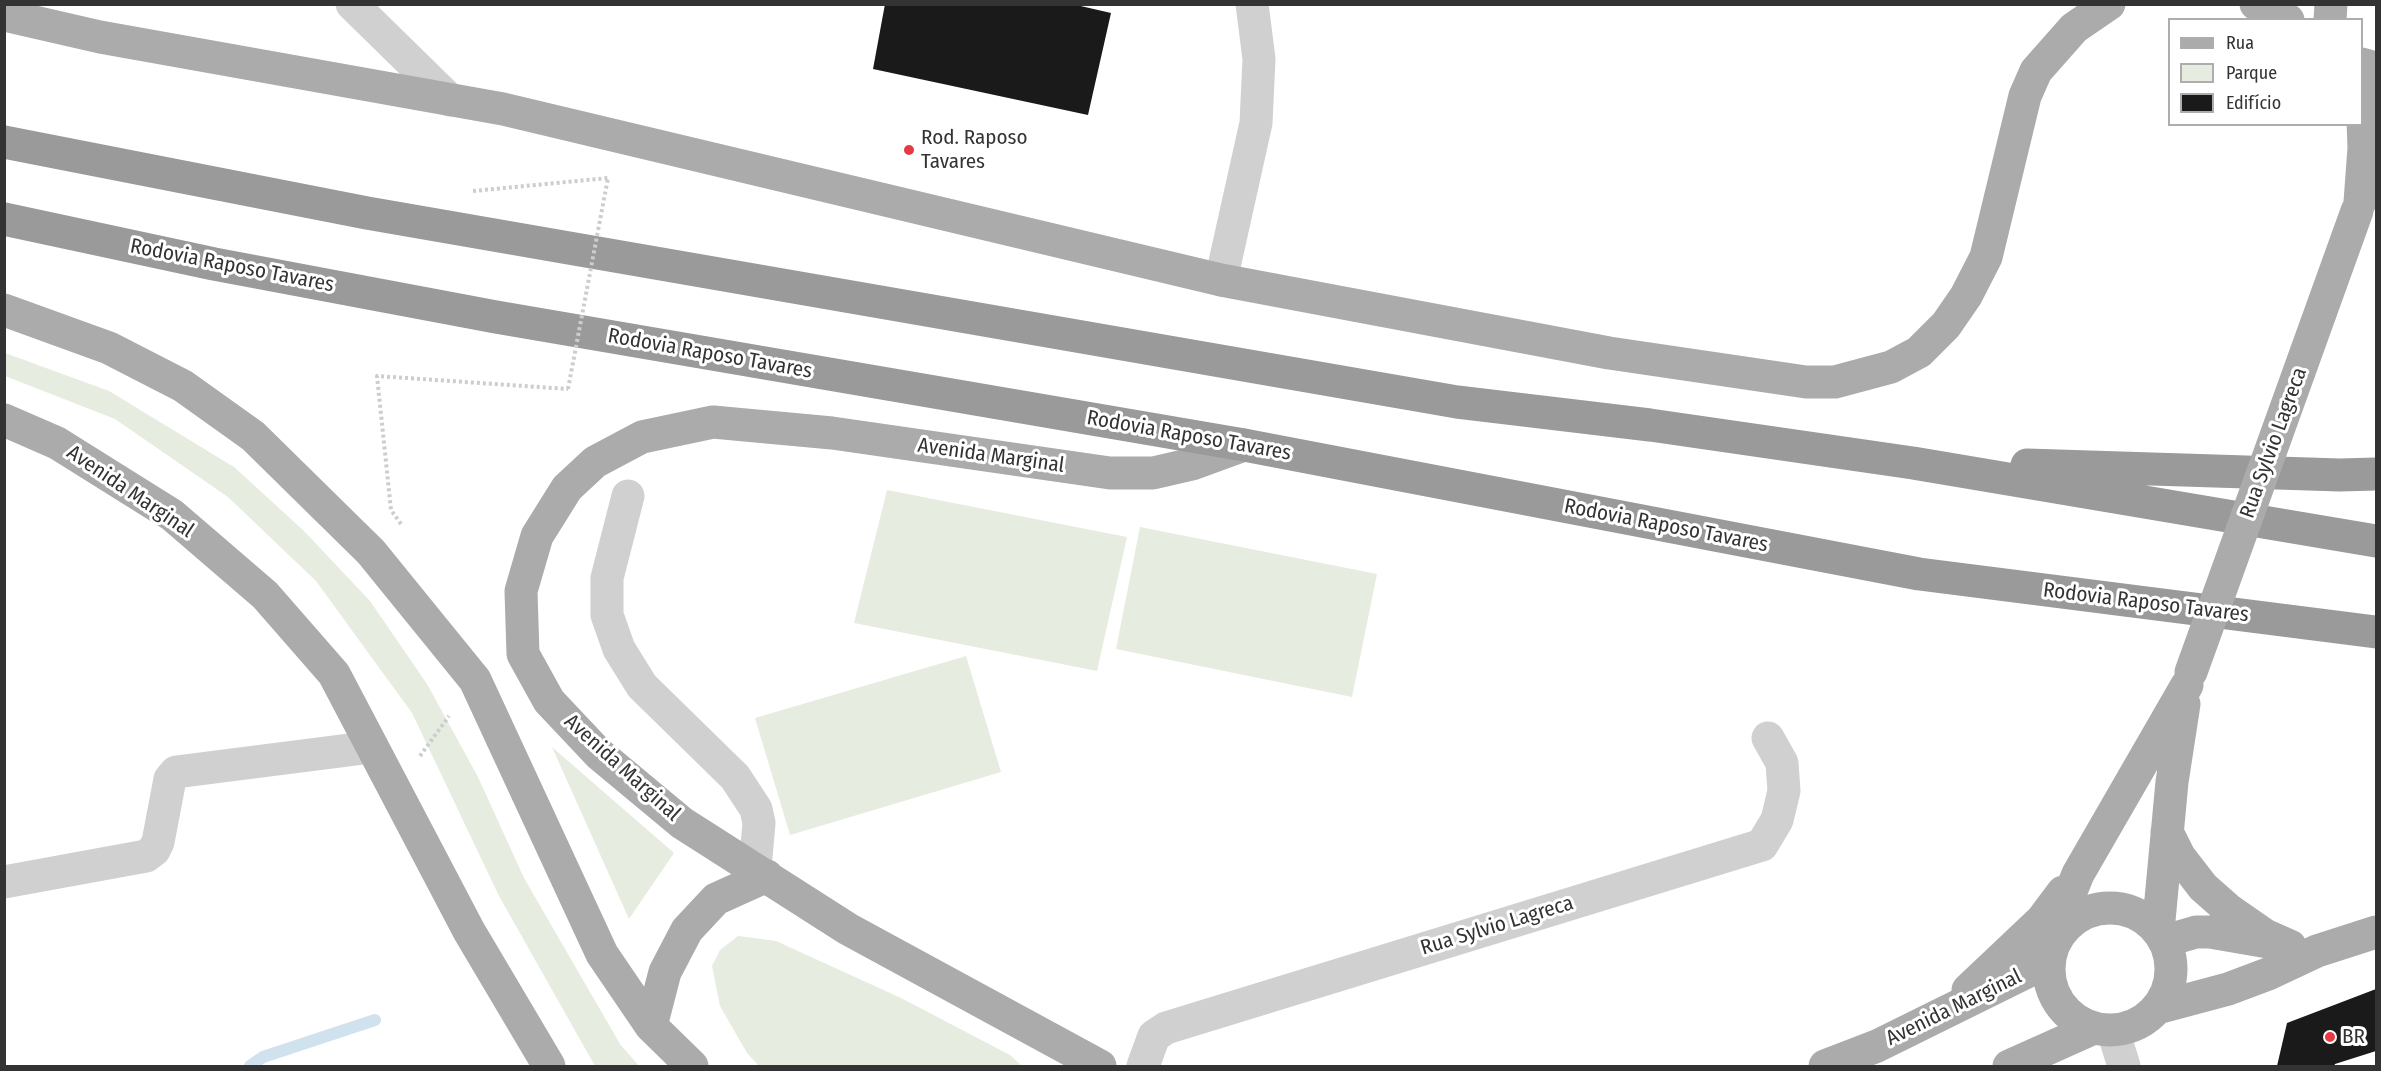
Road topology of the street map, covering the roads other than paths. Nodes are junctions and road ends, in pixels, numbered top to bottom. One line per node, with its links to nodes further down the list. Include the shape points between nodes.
1 (352, 4): 7 (street)
2 (1252, 4): 13 (street, via 1259,59 1256,123)
3 (2109, 4): 13 (main road, via 2074,28 2036,71 2025,96 1986,257 1966,296 1946,325 1919,352 1864,376 1825,382 1768,377 1609,353)
4 (2256, 4): 6 (main road)
5 (4, 15): 7 (main road, via 100,37)
6 (2284, 18)
7 (450, 100): 13 (main road, via 503,109)
8 (2363, 126): 11 (main road, Rua Sylvio Lagreca)
9 (4, 142): 17 (highway, via 356,211 1446,400)
10 (2376, 173): 11 (main road, Rua Sylvio Lagreca)
11 (2359, 206): 22 (main road, Rua Sylvio Lagreca, bridge)
12 (4, 219): 16 (highway, Rodovia Raposo Tavares, via 214,264 496,317)
13 (1221, 280)
14 (4, 310): 35 (main road, via 109,348 183,386 254,436 371,552 475,680 602,954)
15 (4, 420): 24 (main road, Avenida Marginal, via 57,443 172,516 265,595 334,674)
16 (1245, 445): 21 (highway, Rodovia Raposo Tavares, via 1919,574); 26 (main road, Avenida Marginal, via 1153,473 1110,473 832,433 713,422 642,437 595,462 567,488 537,536 521,591 523,654 549,701 599,754 682,823)
17 (1912, 463): 18 (highway); 20 (highway)
18 (2376, 474)
19 (628, 496): 26 (street, via 607,578 607,615 619,649 642,686 735,777 756,809)
20 (2376, 541)
21 (2376, 632)
22 (2189, 679): 25 (main road, Rua Sylvio Lagreca); 27 (main road, Rua Sylvio Lagreca)
23 (1768, 738): 40 (street, Rua Sylvio Lagreca, via 1782,763 1784,791 1777,820 1762,845 1166,1028 1154,1036)
24 (372, 747): 28 (street, via 176,772 170,779 158,842 146,856); 37 (main road, Avenida Marginal, via 469,931)
25 (2167, 832): 30 (main road, Rua Sylvio Lagreca); 31 (main road, via 2179,856 2229,910 2265,935)
26 (761, 872): 35 (main road, via 716,899 687,930 665,972); 39 (main road, Avenida Marginal, via 848,929)
27 (2078, 874): 32 (main road, Rua Sylvio Lagreca); 34 (main road, via 2042,920)
28 (4, 882)
29 (2376, 932): 31 (main road)
30 (2161, 936): 31 (main road, via 2210,932); 32 (main road, via 2145,919 2129,911 2094,910 2064,928); 33 (main road, via 2171,976 2167,993)
31 (2303, 948): 33 (main road, via 2268,974)
32 (2052, 952): 34 (main road, Avenida Marginal); 36 (main road, via 2052,990 2059,1004 2081,1023)
33 (2157, 1008): 36 (main road, via 2130,1027)
34 (1940, 1015): 41 (main road, Avenida Marginal)
35 (651, 1026): 38 (main road)
36 (2104, 1029): 42 (main road); 43 (street)
37 (549, 1066)
38 (692, 1066)
39 (1100, 1066)
40 (1143, 1066)
41 (1826, 1066)
42 (2009, 1066)
43 (2124, 1066)

